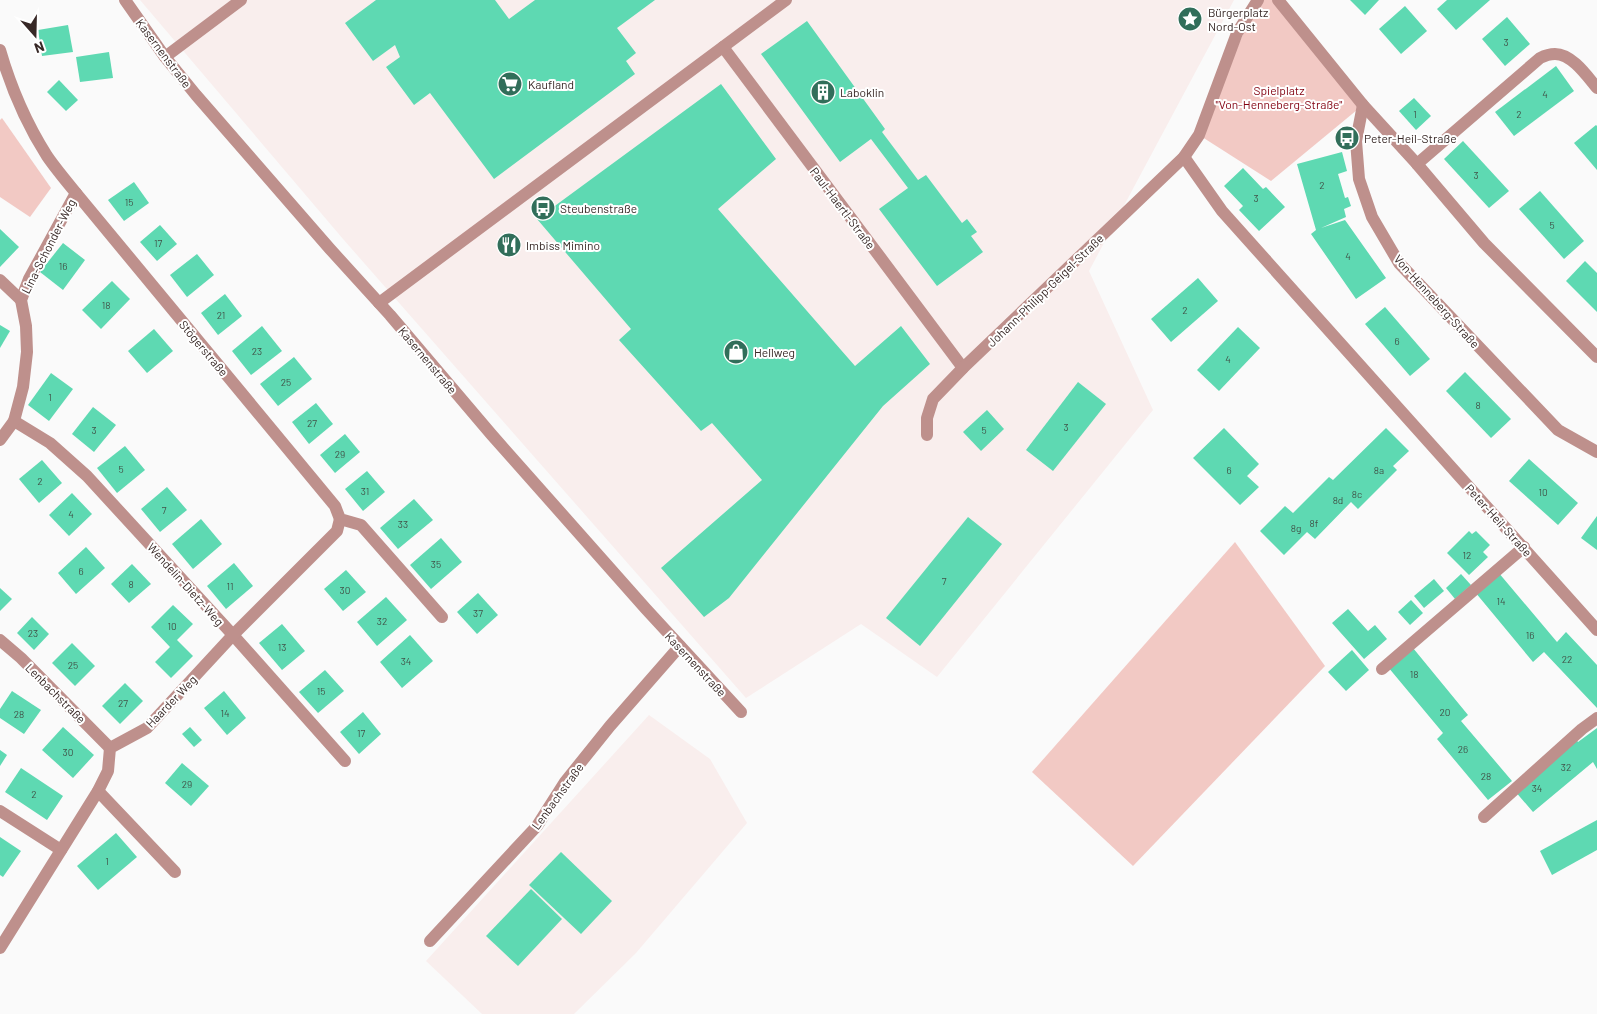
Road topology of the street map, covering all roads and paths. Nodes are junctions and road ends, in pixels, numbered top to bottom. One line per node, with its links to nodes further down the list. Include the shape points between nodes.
1 (125, 0): 8 (street, Kasernenstraße)
2 (241, 0): 8 (street)
3 (786, 0): 6 (street)
4 (1258, 0): 11 (street, via 1237,33 1199,134)
5 (1278, 0): 10 (street)
6 (723, 47): 16 (street); 18 (street, Paul-Haertl-Straße)
7 (0, 50): 13 (street, Stögerstraße, via 23,114 48,157)
8 (165, 57): 16 (street, Kasernenstraße)
9 (1597, 88): 12 (street, via 1562,55 1540,58)
10 (1363, 105): 12 (street); 22 (street, Von-Henneberg-Straße, via 1356,141 1359,179 1372,217 1399,263 1558,430)
11 (1184, 156): 18 (street, Johann-Philipp-Geigel-Straße); 24 (street, Peter-Heil-Straße, via 1222,211)
12 (1417, 164): 17 (street, via 1484,243)
13 (76, 193): 15 (street, Lina-Schonder-Weg); 23 (street, Stögerstraße, via 335,506)
14 (0, 280): 15 (street, Lina-Schonder-Weg)
15 (21, 300): 19 (street, Lina-Schonder-Weg, via 26,352 23,387)
16 (379, 303): 29 (street, Kasernenstraße)
17 (1597, 357)
18 (963, 368): 20 (street, Johann-Philipp-Geigel-Straße, via 933,399 927,418)
19 (14, 422): 21 (street, Lina-Schonder-Weg); 27 (street, Wendelin-Dietz-Weg, via 50,443 87,476)
20 (927, 435)
21 (0, 440)
22 (1597, 452)
23 (340, 520): 25 (street, via 361,524); 27 (street, Haarder Weg, via 337,531)
24 (1524, 547): 26 (street, Peter-Heil-Straße); 30 (street)
25 (442, 617)
26 (1597, 630)
27 (233, 635): 33 (street, Haarder Weg, via 147,728); 34 (street, Wendelin-Dietz-Weg)
28 (0, 640): 33 (street, Lenbachstraße)
29 (680, 646): 31 (street, Kasernenstraße); 40 (street, Lenbachstraße, via 565,782 537,826)
30 (1382, 669)
31 (741, 712)
32 (1597, 718): 37 (street)
33 (110, 748): 35 (street, via 108,771)
34 (345, 761)
35 (98, 791): 38 (street); 39 (street)
36 (0, 811): 38 (street)
37 (1484, 816)
38 (61, 850): 41 (street)
39 (175, 872)
40 (430, 941)
41 (0, 948)

